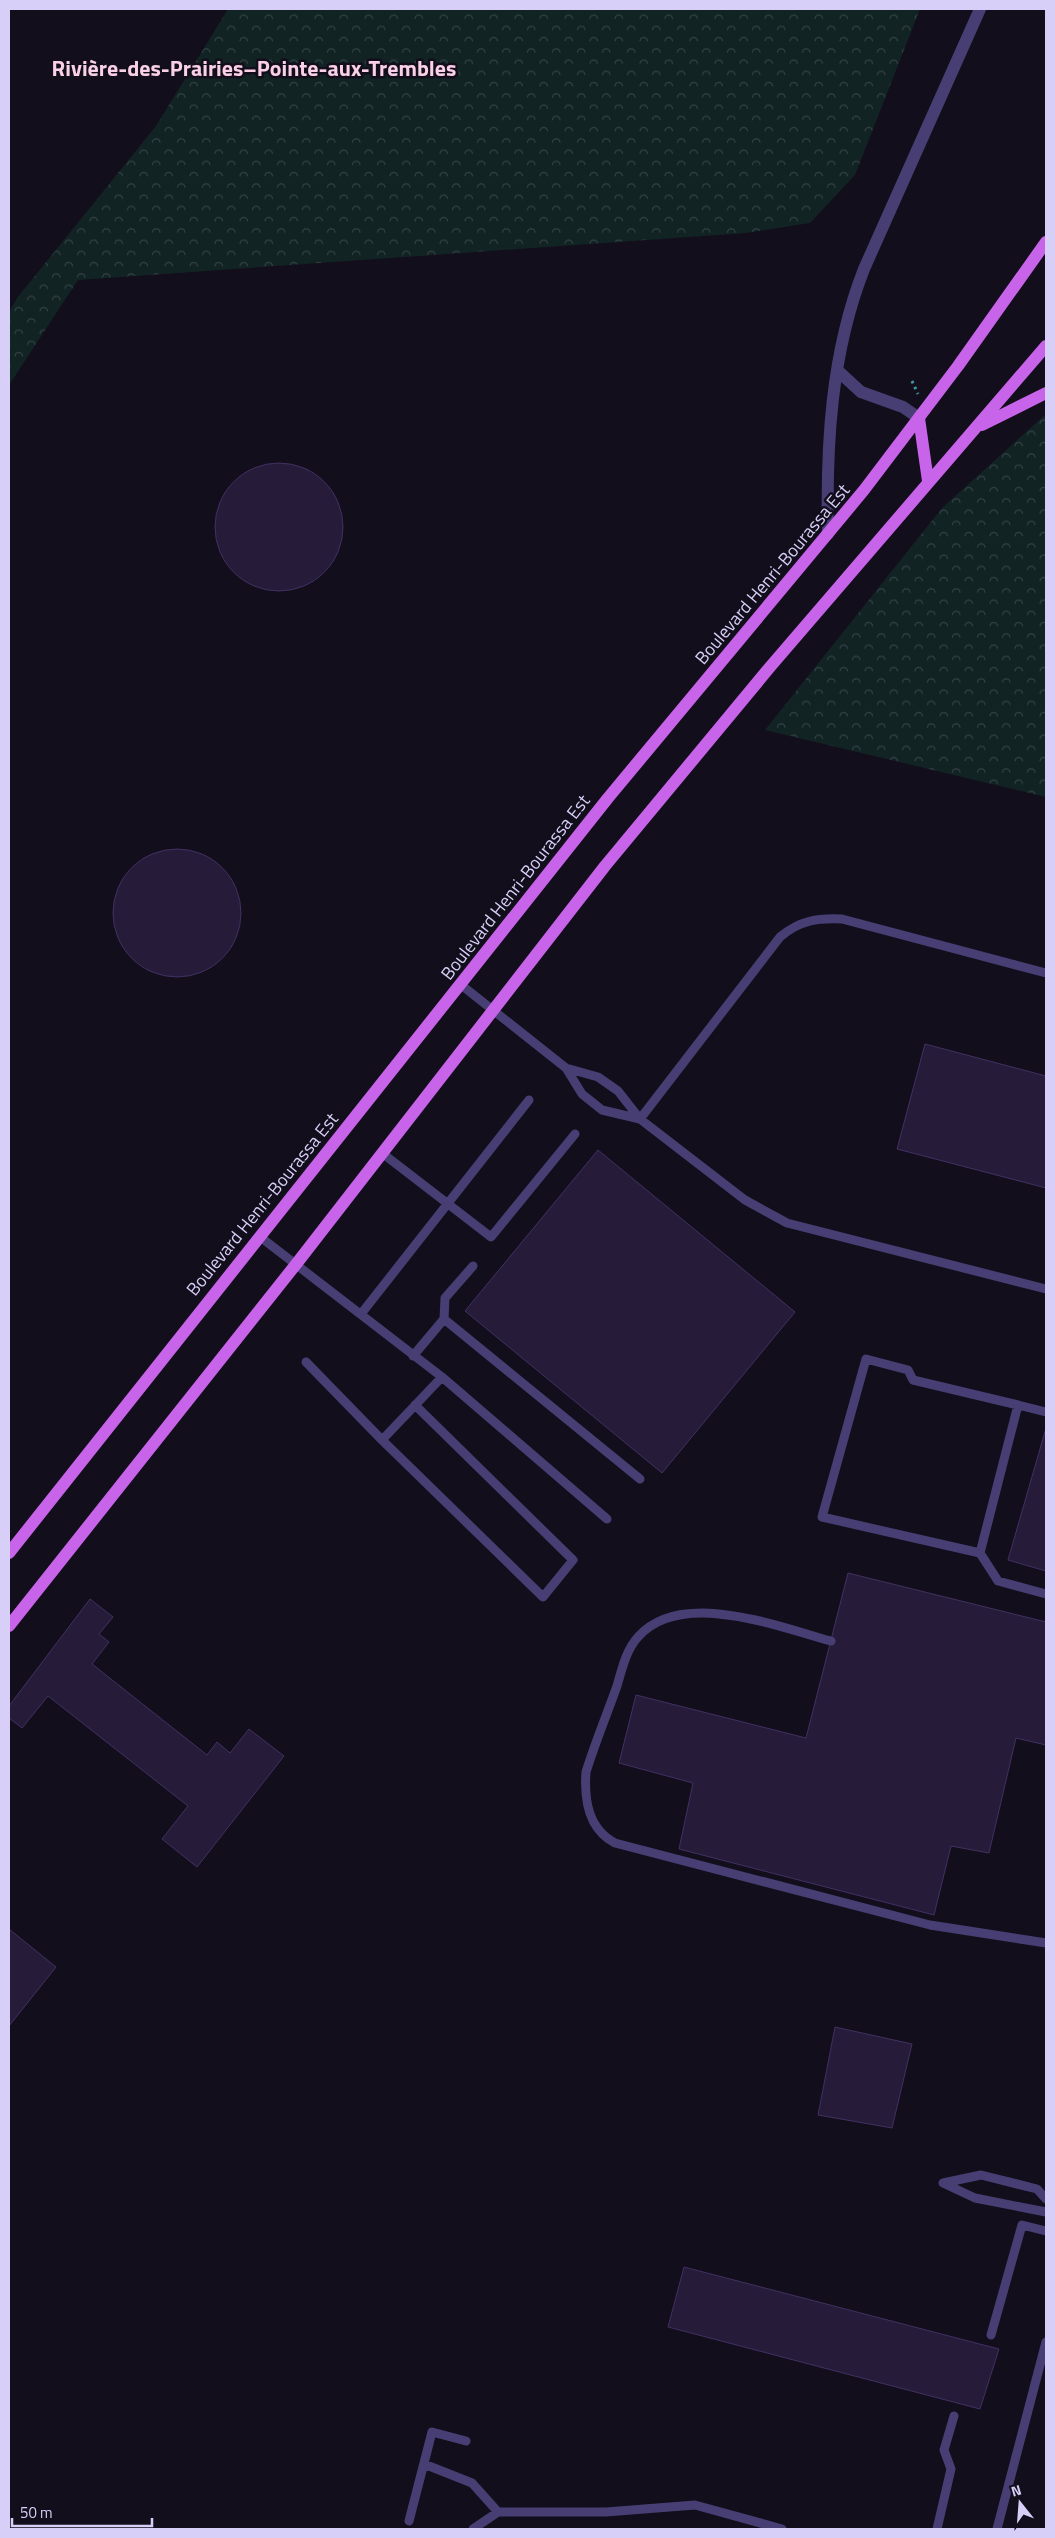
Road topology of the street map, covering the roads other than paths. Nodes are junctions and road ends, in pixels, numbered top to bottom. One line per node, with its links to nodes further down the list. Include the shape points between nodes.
1 (980, 9): 4 (street, via 858,286)
2 (1046, 242): 6 (main road, Boulevard Henri-Bourassa Est)
3 (1046, 346): 7 (main road)
4 (837, 370): 6 (street, via 861,392 902,407); 9 (street, via 827,486)
5 (1046, 393): 7 (main road)
6 (919, 418): 8 (main road); 9 (main road, Boulevard Henri-Bourassa Est)
7 (978, 427): 8 (main road)
8 (928, 482): 12 (main road, via 686,766)
9 (828, 534): 11 (main road, Boulevard Henri-Bourassa Est, via 608,798)
10 (1046, 973): 15 (lane, via 842,919 824,918 800,923 780,937)
11 (460, 984): 12 (lane); 19 (main road, Boulevard Henri-Bourassa Est)
12 (492, 1010): 13 (lane); 17 (main road)
13 (566, 1068): 15 (lane, via 598,1077 618,1091); 15 (lane, via 582,1094 602,1110)
14 (529, 1100): 18 (lane)
15 (640, 1119): 22 (lane, via 745,1200 788,1223)
16 (575, 1134): 18 (lane, via 491,1237)
17 (382, 1153): 18 (lane); 20 (main road)
18 (449, 1203): 23 (lane)
19 (259, 1236): 20 (lane); 34 (main road, Boulevard Henri-Bourassa Est)
20 (297, 1263): 23 (lane); 37 (main road)
21 (473, 1266): 24 (lane, via 445,1298)
22 (1046, 1289)
23 (361, 1314): 25 (lane)
24 (444, 1319): 25 (lane); 32 (lane)
25 (413, 1356): 27 (lane)
26 (306, 1362): 31 (lane)
27 (442, 1377): 28 (lane); 33 (lane)
28 (415, 1405): 31 (lane); 31 (lane, via 573,1560 543,1596)
29 (1018, 1405): 30 (lane); 35 (lane); 35 (lane, via 914,1380 908,1370 866,1359 822,1517)
30 (1046, 1412)
31 (382, 1440)
32 (640, 1479)
33 (607, 1518)
34 (9, 1553)
35 (980, 1553): 36 (lane, via 998,1581)
36 (1046, 1594)
37 (9, 1626)
38 (831, 1640): 39 (lane, via 745,1618 707,1613 673,1616 658,1621 638,1636 626,1658 586,1772 587,1804 598,1832 614,1843 930,1925)
39 (1046, 1943)
40 (1046, 2200): 41 (lane, via 1036,2189 981,2175 944,2183 975,2198)
41 (1026, 2210): 42 (lane); 43 (lane)
42 (1046, 2212)
43 (1022, 2225): 44 (lane); 45 (lane)
44 (1046, 2231)
45 (991, 2335)
46 (1046, 2342): 47 (lane)
47 (1043, 2369): 56 (lane)
48 (954, 2416): 55 (lane, via 944,2450 951,2469)
49 (466, 2441): 50 (lane, via 432,2432)
50 (424, 2464): 51 (lane, via 472,2483); 52 (lane)
51 (498, 2512): 53 (lane); 54 (lane, via 606,2512 695,2505)
52 (409, 2521)
53 (472, 2529)
54 (782, 2529)
55 (936, 2529)
56 (997, 2529)

